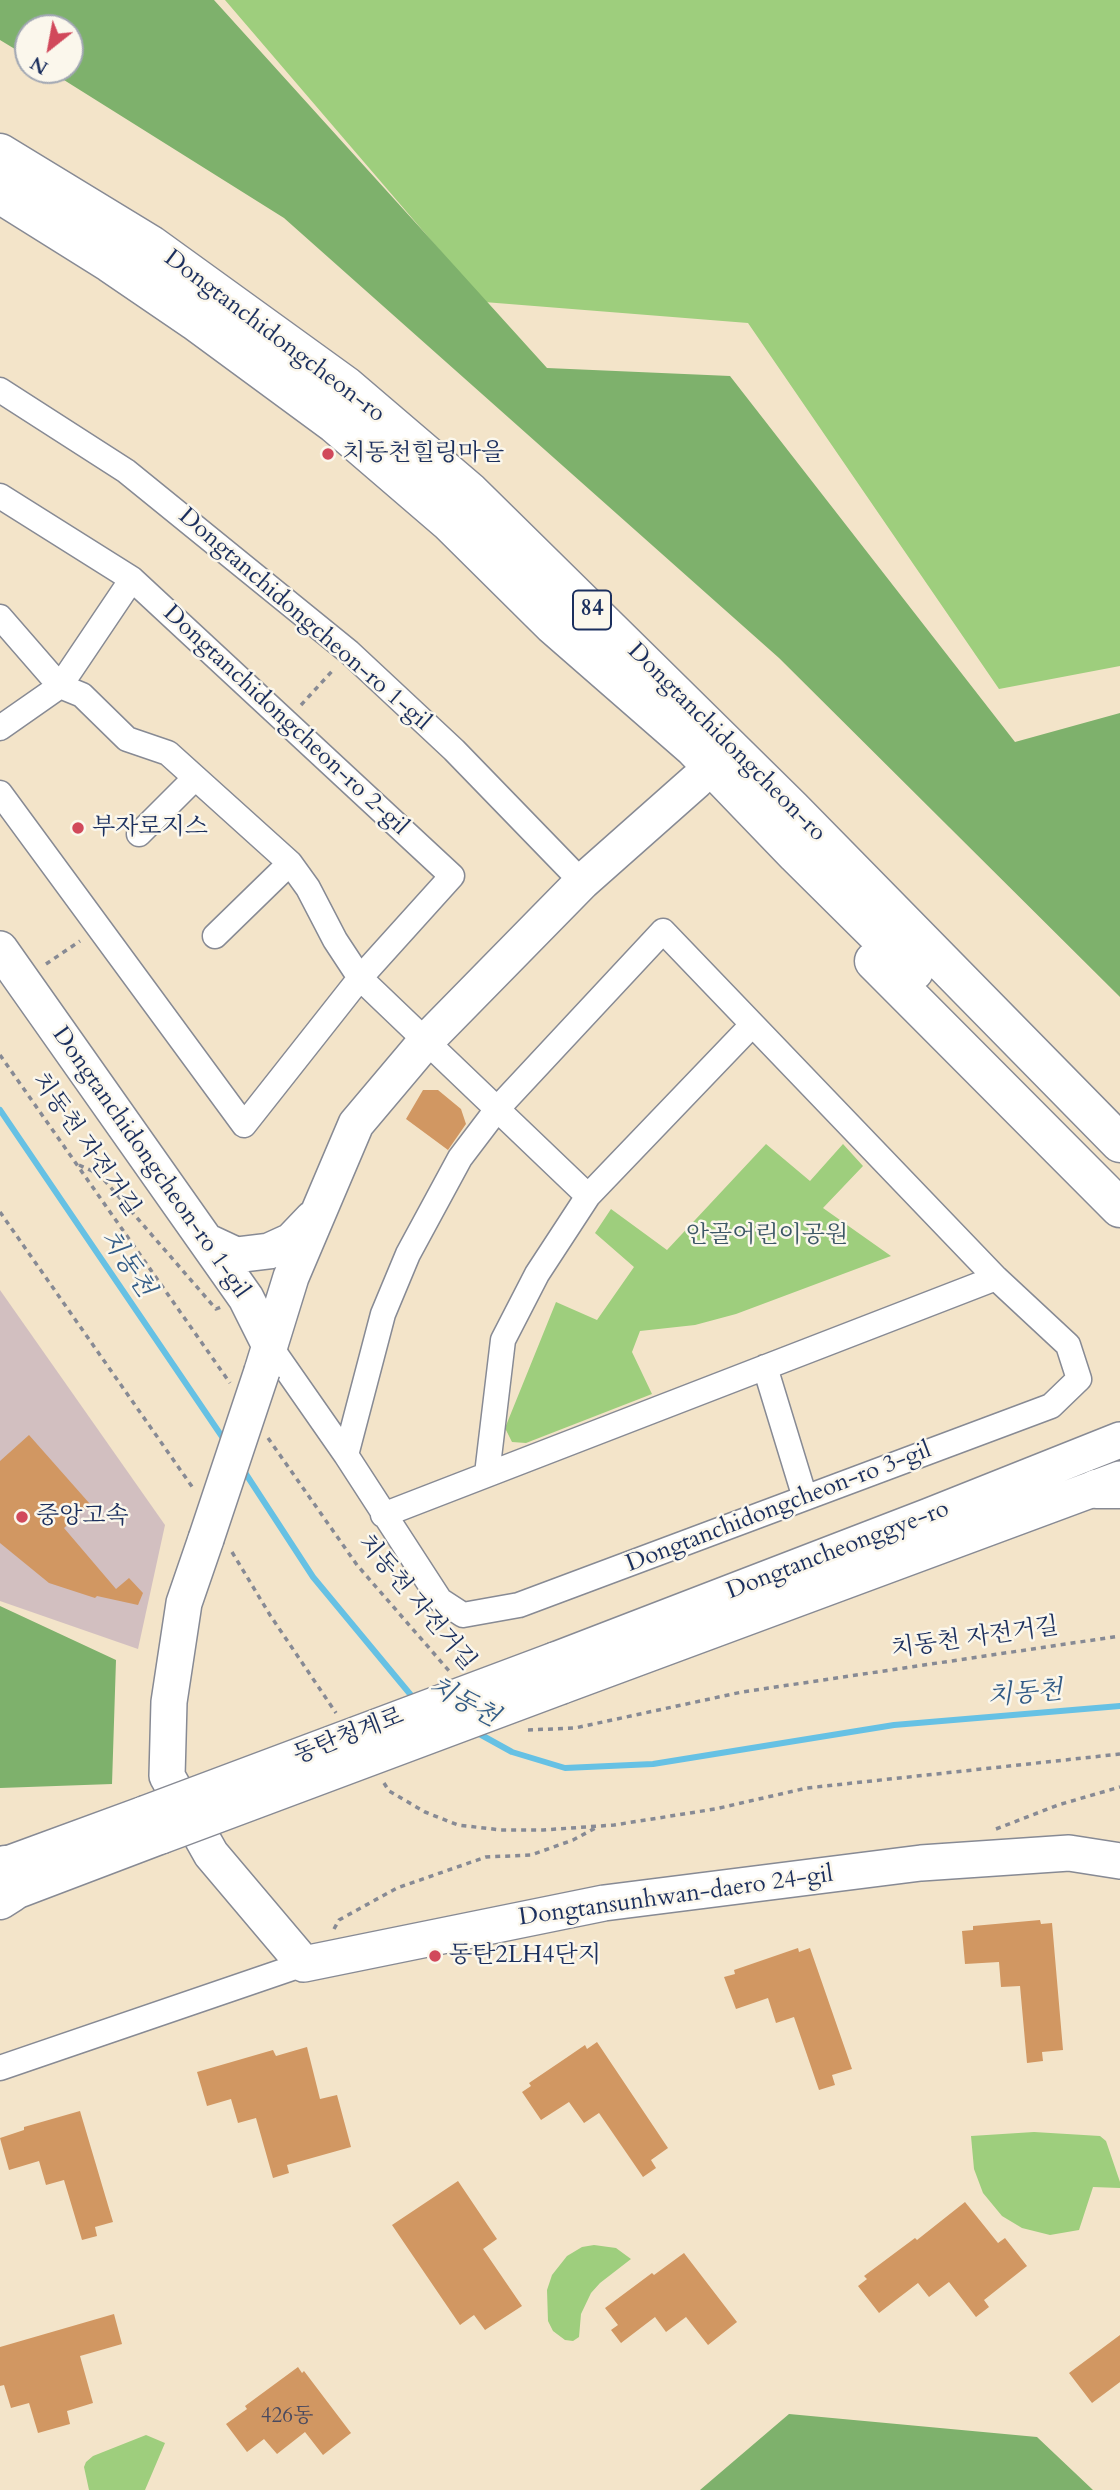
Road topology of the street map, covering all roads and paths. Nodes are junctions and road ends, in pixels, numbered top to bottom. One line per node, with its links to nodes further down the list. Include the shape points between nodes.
1 (0, 153): 6 (main road, Dongtanchidongcheon-ro / 84, via 151,245 346,386 470,492)
2 (0, 194): 8 (main road, Dongtanchidongcheon-ro / 84, via 142,284 335,425 449,522)
3 (0, 390): 9 (street, Dongtanchidongcheon-ro 1-gil, via 126,471)
4 (0, 496): 5 (street, Dongtanchidongcheon-ro 2-gil)
5 (132, 579): 10 (street); 11 (street, Dongtanchidongcheon-ro 2-gil)
6 (588, 607): 27 (main road, via 752,733); 29 (main road, Dongtanchidongcheon-ro / 84)
7 (0, 617): 10 (street)
8 (554, 625): 14 (main road); 31 (main road, Dongtanchidongcheon-ro / 84, via 694,748)
9 (349, 652): 11 (path); 18 (street, Dongtanchidongcheon-ro 1-gil, via 454,750)
10 (60, 687): 12 (street); 13 (street, via 82,695 127,739 168,753)
11 (286, 722): 22 (street, Dongtanchidongcheon-ro 2-gil, via 452,876)
12 (0, 728)
13 (195, 778): 16 (street); 17 (street)
14 (696, 781): 18 (street, Dongtanchidongcheon-ro 1-gil); 33 (main road)
15 (0, 793): 19 (street, Dongtanchidongcheon-ro 2-gil)
16 (139, 834)
17 (290, 863): 20 (street); 22 (street)
18 (582, 882): 25 (street, Dongtanchidongcheon-ro 1-gil)
19 (99, 928): 22 (street, Dongtanchidongcheon-ro 2-gil, via 244,1125); 23 (path)
20 (215, 936)
21 (0, 949): 23 (street, Dongtanchidongcheon-ro 1-gil)
22 (360, 978): 25 (street)
23 (22, 981): 36 (street, Dongtanchidongcheon-ro 1-gil)
24 (752, 1025): 28 (street, Dongtanchidongcheon-ro 3-gil, via 663,931); 32 (street); 37 (street, Dongtanchidongcheon-ro 3-gil)
25 (426, 1041): 28 (street); 35 (street, Dongtanchidongcheon-ro 1-gil, via 356,1124)
26 (0, 1055): 30 (path, 치동천 자전거길)
27 (1120, 1104)
28 (498, 1108): 32 (street); 43 (street, Dongtanchidongcheon-ro 3-gil, via 460,1158 408,1254 383,1314)
29 (1120, 1143)
30 (77, 1164): 38 (path, via 99,1174 216,1309); 40 (path, 치동천 자전거길)
31 (1120, 1174)
32 (588, 1196): 44 (street, via 537,1274 503,1340)
33 (1120, 1208)
34 (0, 1212): 46 (path)
35 (317, 1214): 36 (street, via 290,1241 269,1251 236,1255); 40 (street, Dongtanchidongcheon-ro 1-gil)
36 (206, 1241): 38 (street, Dongtanchidongcheon-ro 1-gil)
37 (996, 1278): 39 (street); 47 (street, Dongtanchidongcheon-ro 3-gil, via 1068,1345 1079,1379 1051,1406)
38 (246, 1298): 40 (street, Dongtanchidongcheon-ro 1-gil)
39 (765, 1367): 44 (street); 47 (street)
40 (256, 1370): 43 (street, Dongtanchidongcheon-ro 3-gil); 49 (street, bridge)
41 (261, 1428): 51 (path, 치동천 자전거길, via 357,1565)
42 (1120, 1440): 52 (street, Dongtancheonggye-ro)
43 (346, 1455): 48 (street, Dongtanchidongcheon-ro 3-gil)
44 (487, 1474): 48 (street)
45 (1112, 1486): 52 (street, Dongtancheonggye-ro)
46 (197, 1496)
47 (805, 1498): 48 (street, Dongtanchidongcheon-ro 3-gil, via 519,1605 463,1615 440,1600)
48 (383, 1515)
49 (216, 1541): 53 (path); 62 (street, via 184,1604 169,1702 167,1776 211,1854)
50 (1120, 1636): 54 (path, 치동천 자전거길, via 742,1692 575,1728)
51 (451, 1673)
52 (558, 1673): 61 (street, 동탄청계로, bridge)
53 (337, 1714)
54 (522, 1730)
55 (1120, 1754): 58 (path, via 807,1788 715,1809)
56 (382, 1780): 58 (path, via 389,1791 458,1825 501,1830)
57 (1120, 1787): 59 (path)
58 (601, 1825): 62 (path, via 531,1855 486,1857 397,1888 339,1920)
59 (990, 1832)
60 (1120, 1861): 62 (street, Dongtansunhwan-daero 24-gil, via 1069,1853 922,1863 604,1903)
61 (3, 1881)
62 (311, 1962): 63 (street, Dongtansunhwan-daero 24-gil)
63 (0, 2067)

